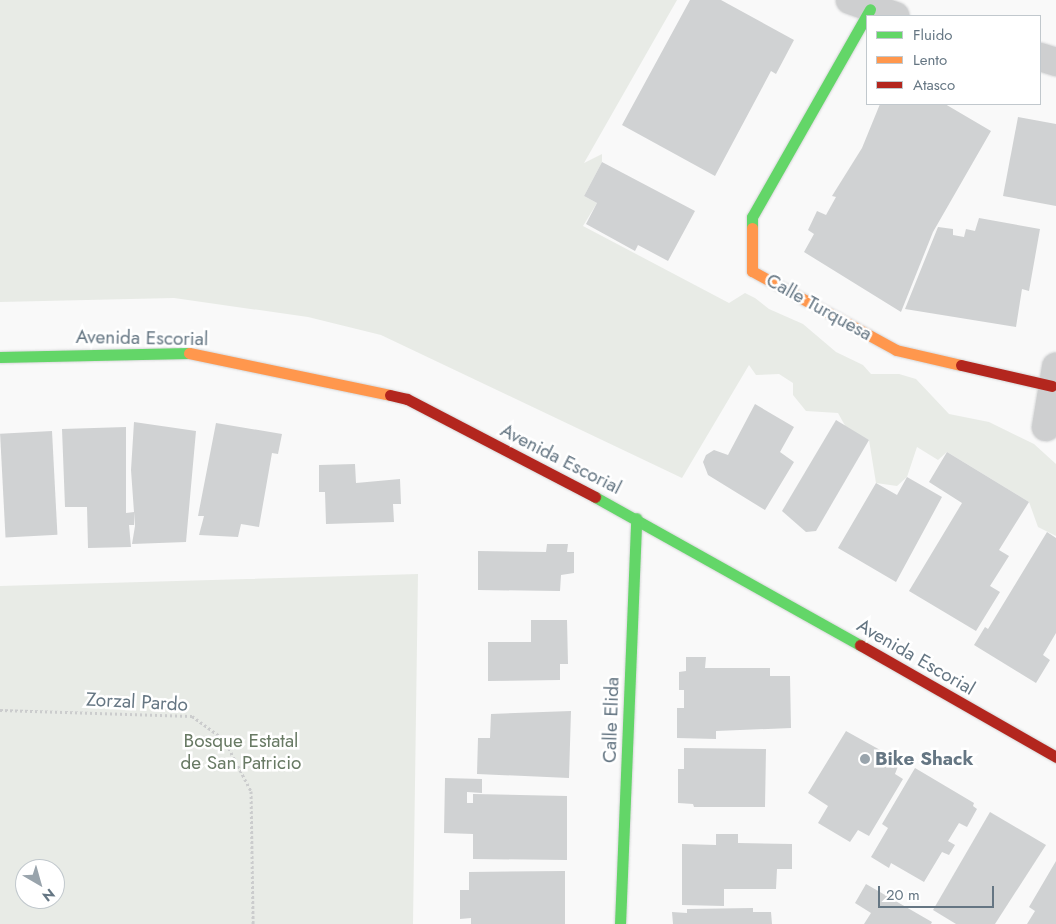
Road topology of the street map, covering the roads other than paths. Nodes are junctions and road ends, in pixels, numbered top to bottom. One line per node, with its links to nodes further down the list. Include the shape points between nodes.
1 (866, 17): 5 (street, Calle Turquesa, via 752,217 752,271 896,350)
2 (1041, 57): 3 (street)
3 (1056, 62)
4 (0, 356): 7 (street, Avenida Escorial, via 198,352 407,399)
5 (1054, 376): 6 (street, Calle Turquesa)
6 (1046, 427)
7 (636, 518): 8 (street, Avenida Escorial); 9 (street, Calle Elida)
8 (1056, 757)
9 (620, 924)

